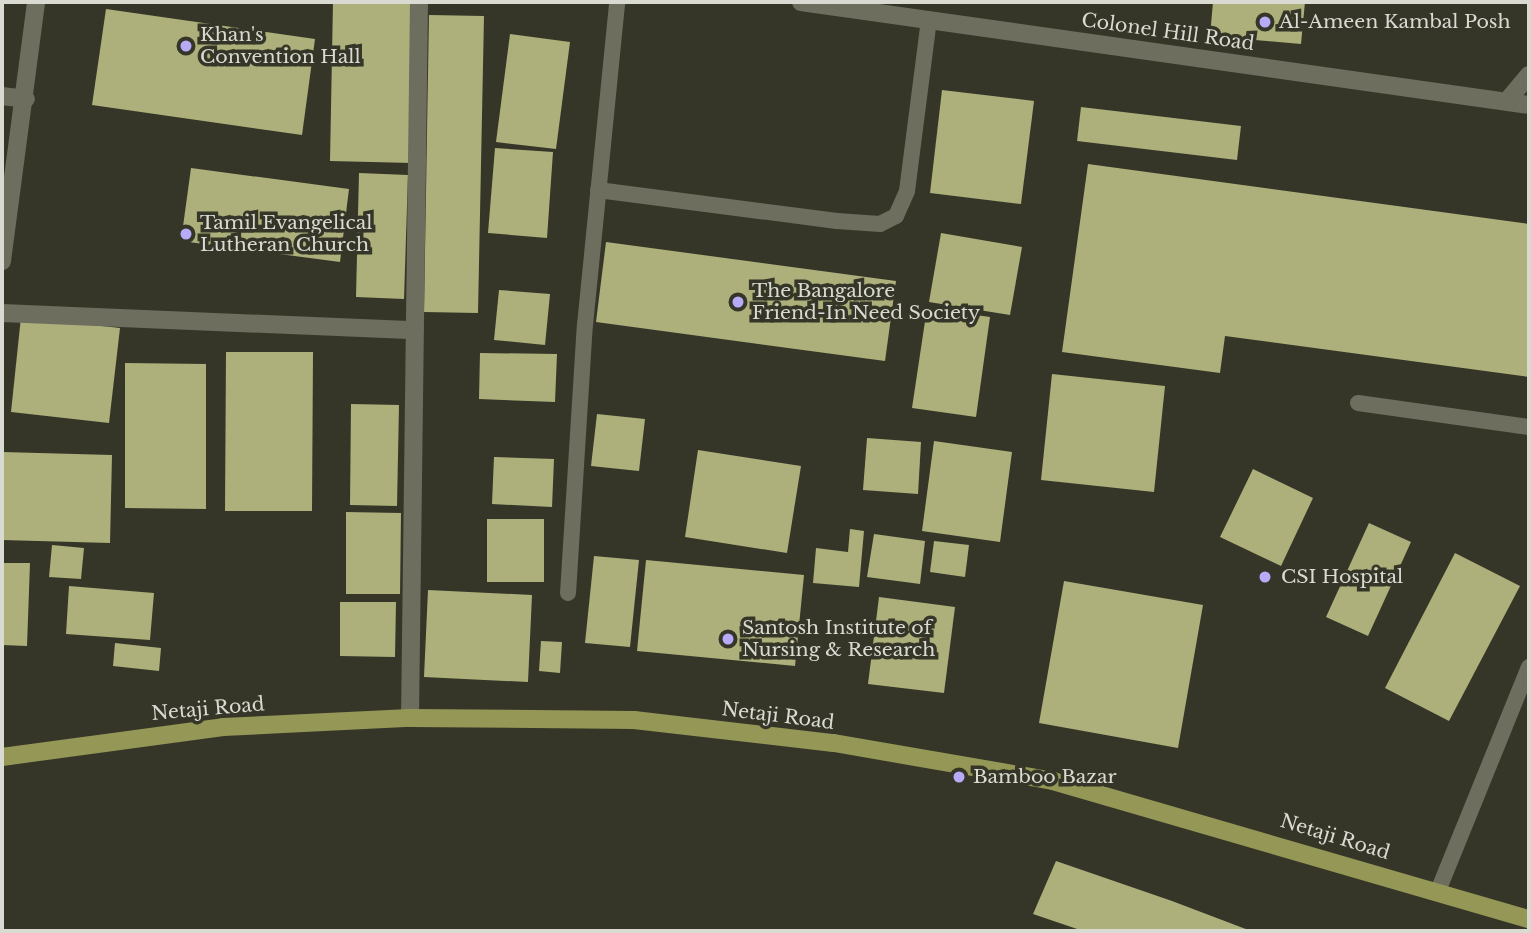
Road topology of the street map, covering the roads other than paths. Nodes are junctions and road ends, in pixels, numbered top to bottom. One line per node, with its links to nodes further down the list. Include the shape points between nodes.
1 (36, 2): 8 (street)
2 (419, 2): 14 (street)
3 (617, 2): 11 (lane)
4 (801, 2): 5 (street, Colonel Hill Road)
5 (929, 20): 9 (street, Colonel Hill Road); 11 (lane, via 907,191 896,216 880,224 837,221)
6 (1529, 75): 9 (street)
7 (2, 96): 8 (street)
8 (26, 99): 12 (street)
9 (1507, 102): 10 (street, Colonel Hill Road)
10 (1529, 105)
11 (598, 190): 17 (lane)
12 (2, 261)
13 (2, 313): 14 (street)
14 (415, 330): 19 (street)
15 (1358, 403): 16 (lane)
16 (1529, 427)
17 (568, 593)
18 (1529, 667): 21 (lane)
19 (410, 718): 20 (main road, Netaji Road, via 223,727); 21 (main road, Netaji Road, via 634,720 834,743 1053,781)
20 (2, 757)
21 (1438, 891): 22 (main road, Netaji Road)
22 (1529, 919)

